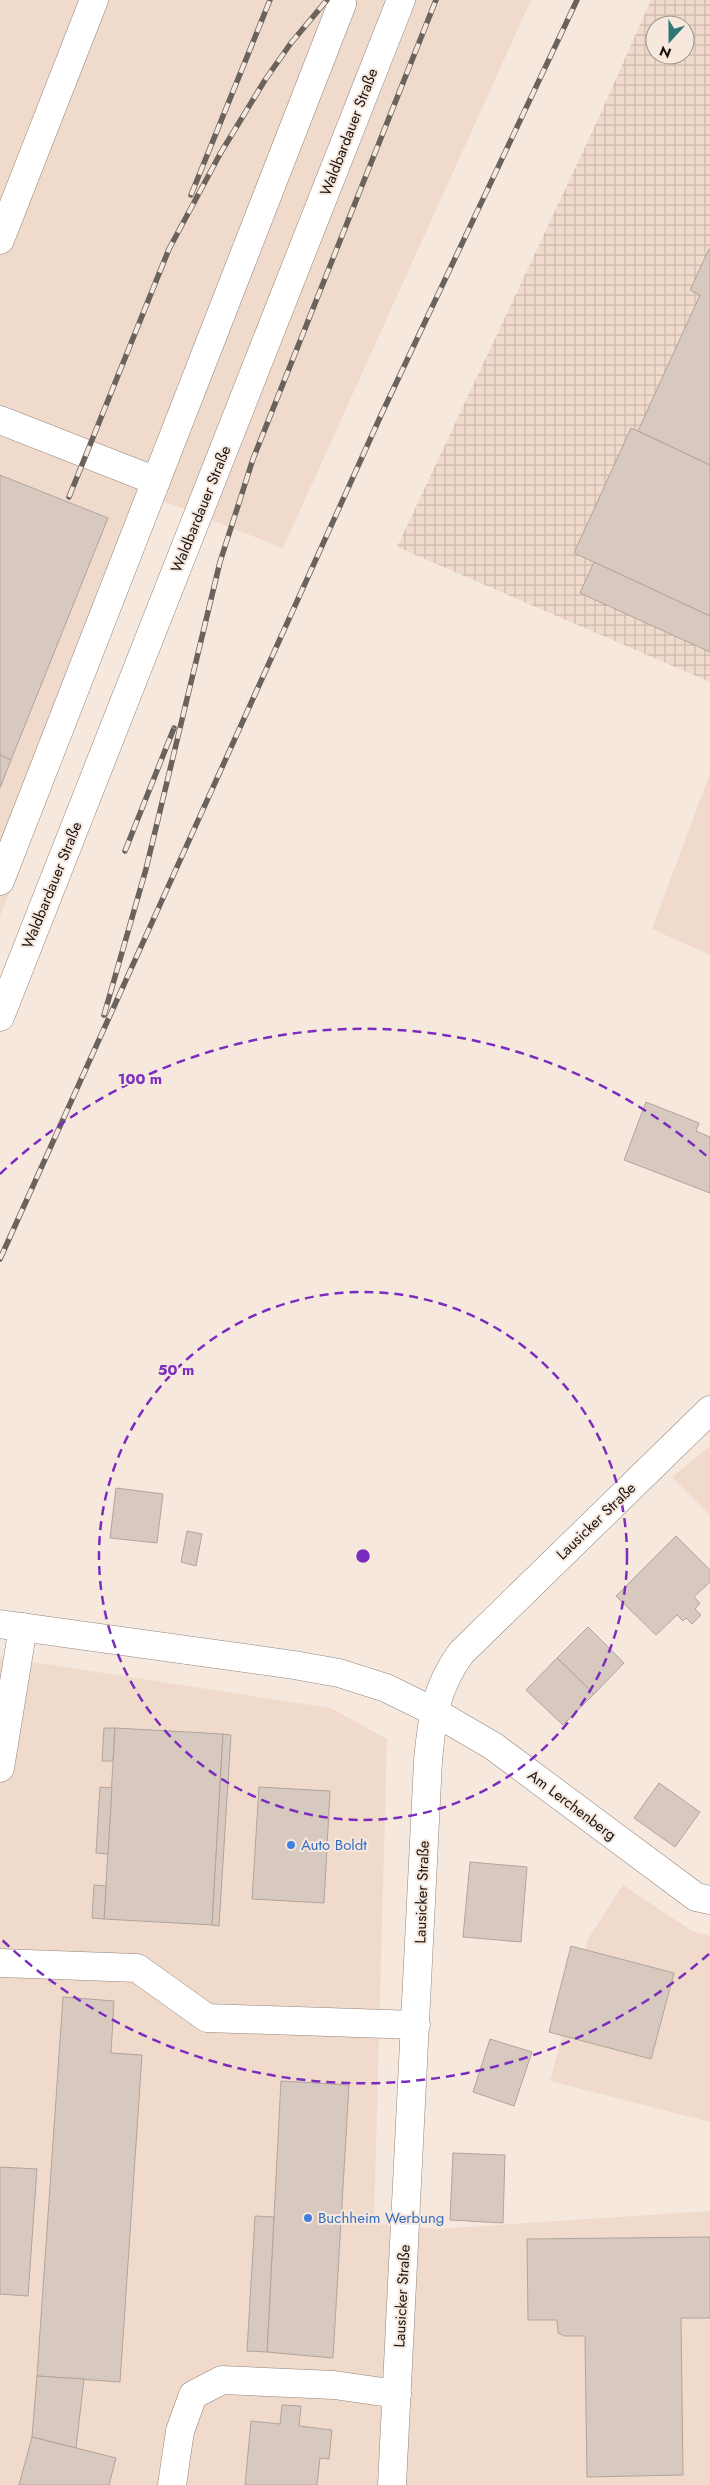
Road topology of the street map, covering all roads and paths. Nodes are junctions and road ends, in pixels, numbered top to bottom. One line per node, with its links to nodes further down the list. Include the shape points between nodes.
1 (94, 0): 4 (street)
2 (338, 0): 7 (street, via 342,4)
3 (401, 0): 9 (street, Waldbardauer Straße)
4 (7, 203): 5 (street)
5 (0, 240)
6 (0, 420): 7 (street)
7 (156, 482): 8 (street)
8 (0, 880)
9 (0, 1017)
10 (710, 1410): 12 (street, Lausicker Straße, via 461,1653 448,1670)
11 (11, 1626): 12 (street, Am Lerchenberg, via 339,1673 386,1688); 13 (street)
12 (433, 1711): 14 (street, Am Lerchenberg, via 493,1746 696,1897); 16 (street, Lausicker Straße)
13 (0, 1768)
14 (710, 1900)
15 (0, 1963): 16 (street, via 137,1968 208,2018)
16 (416, 2025): 17 (street, Lausicker Straße)
17 (397, 2394): 18 (street, via 334,2385 222,2380 193,2395 180,2431); 19 (street, Lausicker Straße)
18 (172, 2485)
19 (392, 2485)

